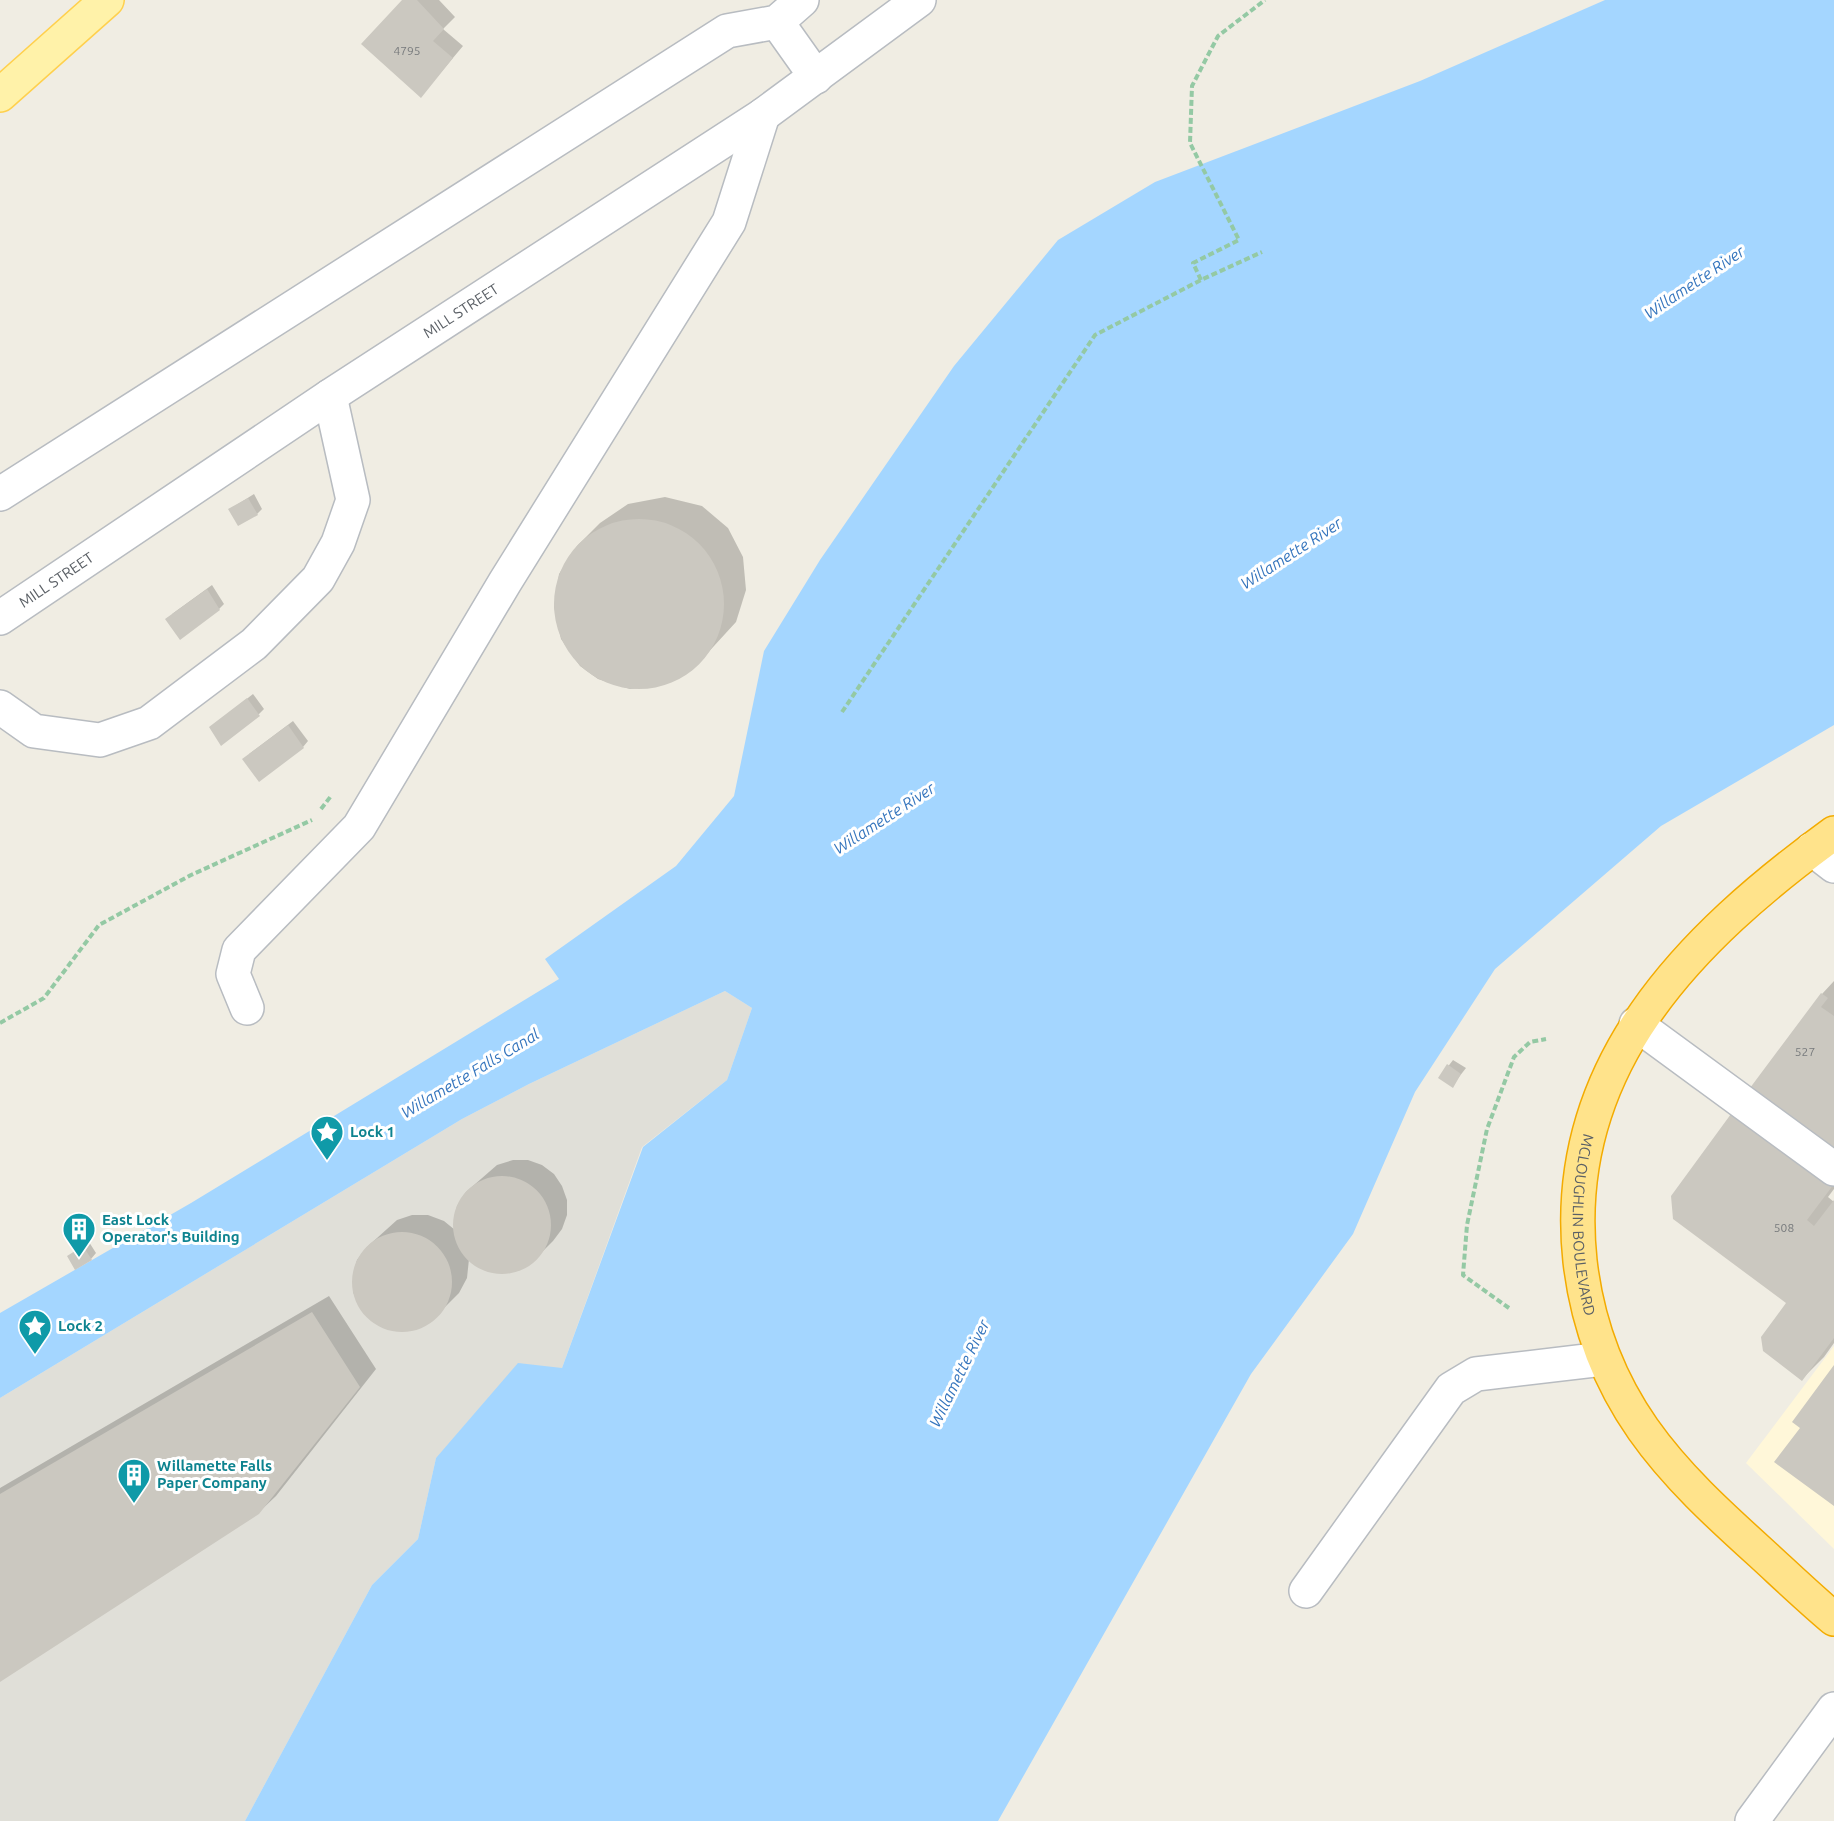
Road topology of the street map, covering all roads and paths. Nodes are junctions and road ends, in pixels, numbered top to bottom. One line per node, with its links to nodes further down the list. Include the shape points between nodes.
1 (107, 0): 7 (main road)
2 (802, 0): 5 (street)
3 (919, 0): 6 (street, MILL STREET)
4 (1265, 0): 10 (path, via 1218,36 1192,86 1190,143 1239,240 1193,263)
5 (784, 11): 6 (street); 12 (street, via 728,31)
6 (816, 76): 8 (street, MILL STREET)
7 (0, 95)
8 (763, 114): 11 (street, MILL STREET); 20 (street, via 729,222 505,582 359,827 239,950 233,974)
9 (1263, 252): 10 (path)
10 (1201, 279): 15 (path, via 1095,335)
11 (330, 396): 13 (street, MILL STREET); 14 (street, via 353,500 338,543 318,579 254,644 148,723 100,741 34,731)
12 (0, 494)
13 (0, 618)
14 (0, 707)
15 (842, 712)
16 (335, 792): 17 (path)
17 (320, 811)
18 (312, 820): 21 (path, via 192,875 99,925 44,998)
19 (1827, 850): 22 (highway, MCLOUGHLIN BOULEVARD, via 1758,891 1718,926 1663,987)
20 (247, 1008)
21 (0, 1023)
22 (1636, 1024): 24 (street); 26 (highway, MCLOUGHLIN BOULEVARD, via 1602,1094 1586,1144 1579,1196 1577,1232 1582,1278)
23 (1546, 1039): 25 (path, via 1530,1042 1514,1057 1487,1129 1467,1225 1463,1275)
24 (1834, 1169)
25 (1509, 1308)
26 (1603, 1359): 27 (street, via 1476,1374 1451,1389); 28 (highway, MCLOUGHLIN BOULEVARD, via 1643,1429 1687,1483)
27 (1306, 1591)
28 (1834, 1619)
29 (1834, 1709): 30 (street)
30 (1752, 1821)

